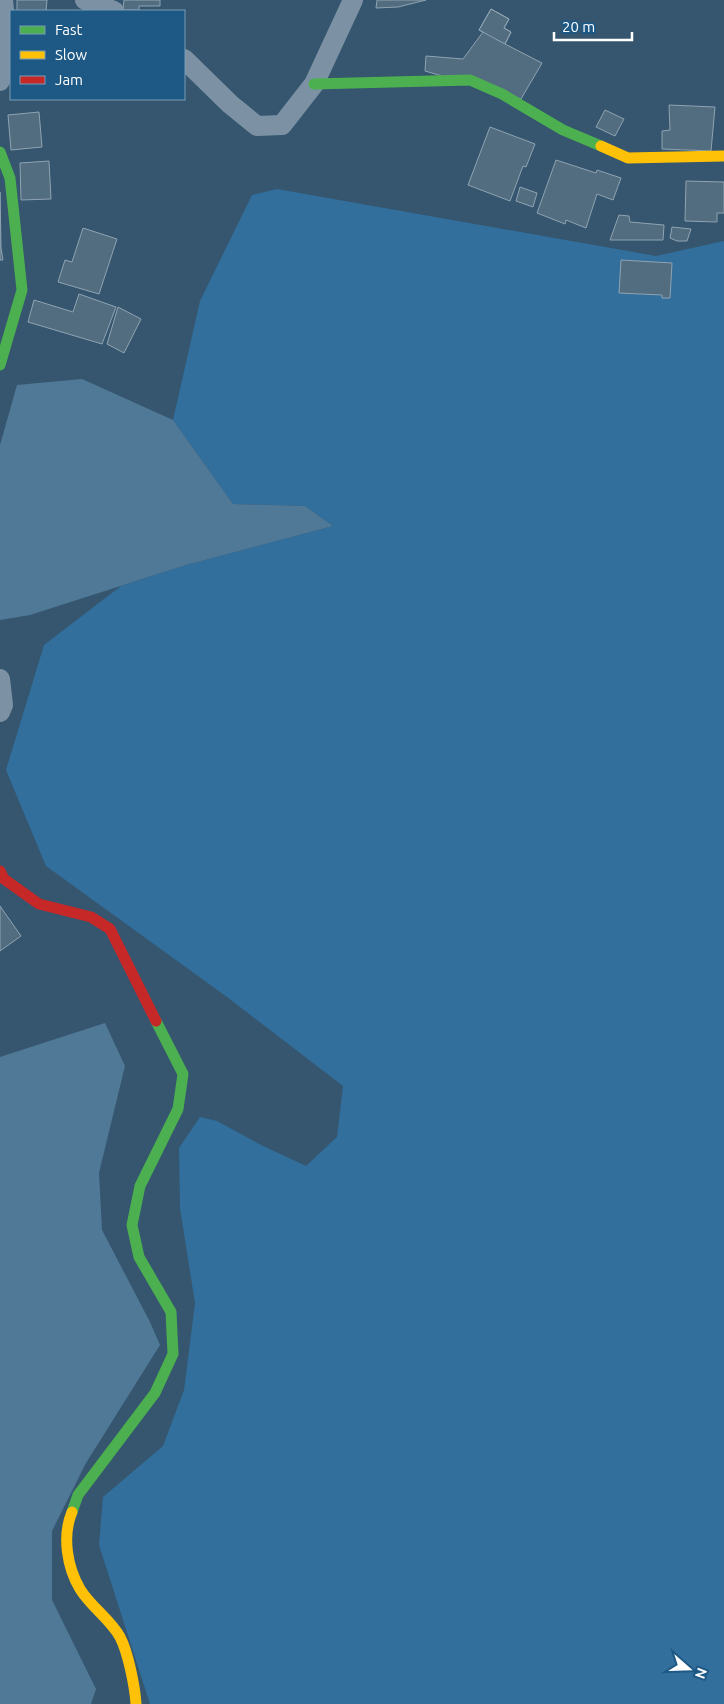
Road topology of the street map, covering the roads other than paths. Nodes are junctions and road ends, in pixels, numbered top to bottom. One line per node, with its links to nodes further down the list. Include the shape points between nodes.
1 (3, 0): 6 (street, via 7,42)
2 (86, 0): 4 (street)
3 (353, 0): 7 (street)
4 (111, 10)
5 (185, 59): 7 (street, via 257,126 282,125)
6 (0, 81)
7 (314, 84): 9 (street, via 470,80 502,94 563,130 628,158)
8 (0, 152): 10 (street, via 10,178 22,290)
9 (724, 156)
10 (0, 365)
11 (0, 680): 12 (street, via 3,706)
12 (0, 712)
13 (0, 871): 14 (street, via 4,879 39,904 91,917 110,929 183,1074 178,1109 140,1186 132,1225 139,1257 171,1312 173,1354 155,1393 78,1495 68,1521 67,1555 73,1572 80,1589 120,1638 135,1687)
14 (136, 1704)

